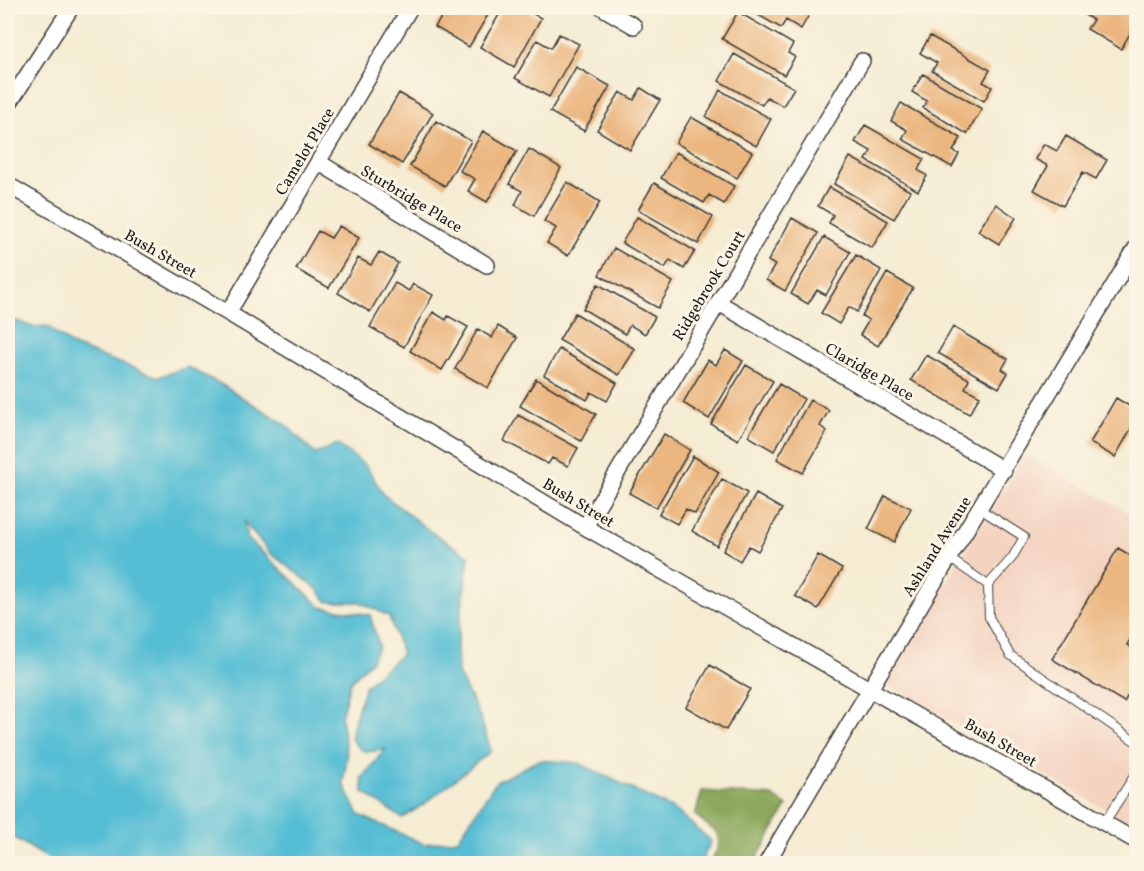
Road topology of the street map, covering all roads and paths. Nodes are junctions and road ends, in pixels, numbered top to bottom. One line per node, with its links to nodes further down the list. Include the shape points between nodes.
1 (71, 8): 6 (street)
2 (410, 8): 7 (street, Camelot Place)
3 (603, 8): 4 (street)
4 (634, 26)
5 (862, 61): 11 (street, Ridgebrook Court)
6 (8, 105)
7 (318, 162): 10 (street, Sturbridge Place); 12 (street, Camelot Place)
8 (8, 185): 12 (street, Bush Street)
9 (1137, 248): 13 (street, Ashland Avenue)
10 (487, 265)
11 (719, 303): 13 (street, Claridge Place); 15 (street, Ridgebrook Court)
12 (228, 313): 15 (street, Bush Street)
13 (1004, 470): 14 (street, Ashland Avenue)
14 (980, 509): 16 (street, Ashland Avenue); 17 (lane, via 1024,537)
15 (585, 527): 18 (street, Bush Street)
16 (949, 558): 17 (lane); 18 (street, Ashland Avenue)
17 (988, 585): 19 (lane, via 989,617 1010,655)
18 (869, 688): 21 (street, Bush Street); 23 (street, Ashland Avenue)
19 (1137, 742)
20 (1137, 773): 21 (lane)
21 (1105, 822): 22 (street, Bush Street)
22 (1137, 841)
23 (766, 864)

